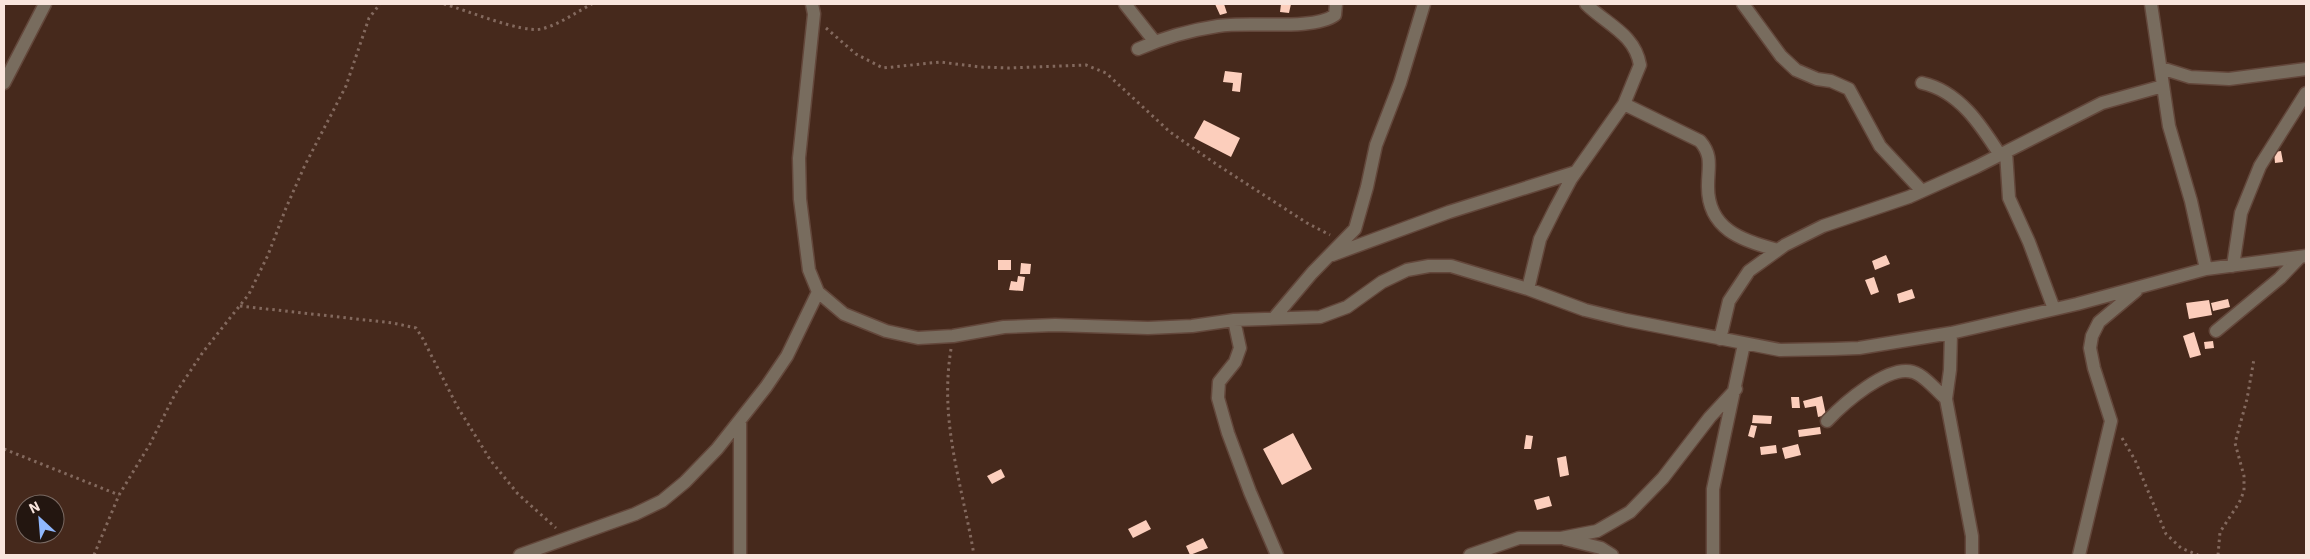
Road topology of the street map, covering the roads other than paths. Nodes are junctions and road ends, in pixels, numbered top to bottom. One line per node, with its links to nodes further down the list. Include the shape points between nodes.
1 (45, 4): 13 (street)
2 (1125, 4): 9 (street)
3 (1336, 4): 9 (street, via 1335,15 1312,24 1219,26)
4 (1424, 4): 22 (street, via 1400,83 1376,144 1355,229)
5 (1586, 4): 17 (street, via 1601,19 1622,31 1639,60 1638,71)
6 (1743, 4): 20 (street, via 1781,56 1796,70 1849,89 1880,146)
7 (2151, 4): 11 (street)
8 (813, 9): 28 (street, via 799,182 809,270)
9 (1155, 42): 10 (street)
10 (1138, 49)
11 (2161, 68): 12 (street, via 2190,77 2229,79); 15 (street)
12 (2306, 69)
13 (4, 83)
14 (1922, 83): 18 (street, via 1953,96)
15 (2163, 86): 18 (street, via 2102,103); 25 (street, via 2169,126 2191,201)
16 (2306, 93): 24 (street, via 2260,166 2241,213)
17 (1624, 104): 19 (street); 21 (street, via 1700,141 1710,158 1708,192 1712,214 1737,236)
18 (2003, 153): 20 (street); 29 (street, via 2009,198)
19 (1576, 172): 22 (street, via 1449,212); 27 (street, via 1540,239)
20 (1922, 191): 21 (street, via 1824,226)
21 (1778, 250): 34 (street, via 1749,271 1729,301)
22 (1328, 257): 30 (street)
23 (2303, 257): 24 (street); 32 (street)
24 (2233, 266): 25 (street)
25 (2206, 269): 26 (street)
26 (2141, 287): 29 (street); 48 (street, via 2099,322 2092,336 2090,348 2094,368 2111,421)
27 (1528, 289): 30 (street, via 1451,266 1429,266 1407,270 1346,306 1320,317); 34 (street, via 1585,310)
28 (818, 292): 31 (street, via 844,314 886,331 918,338 1004,327 1148,328); 39 (street, via 787,356)
29 (2054, 309): 33 (street)
30 (1274, 318): 31 (street)
31 (1234, 320): 43 (street, via 1240,348 1235,362 1218,382 1218,398 1250,492)
32 (2216, 331)
33 (1951, 332): 35 (street, via 1860,348 1780,350); 37 (street)
34 (1720, 339): 35 (street)
35 (1744, 344): 36 (street)
36 (1736, 388): 40 (street, via 1663,478 1630,512 1597,531); 46 (street, via 1713,489)
37 (1946, 400): 38 (street, via 1915,372 1902,371 1862,389); 47 (street, via 1969,520)
38 (1827, 420)
39 (740, 421): 41 (street, via 685,482 662,501 635,514); 42 (street)
40 (1561, 538): 44 (street, via 1519,538); 45 (street, via 1601,548)
41 (520, 555)
42 (740, 555)
43 (1277, 555)
44 (1470, 555)
45 (1612, 555)
46 (1714, 555)
47 (1972, 555)
48 (2079, 555)

